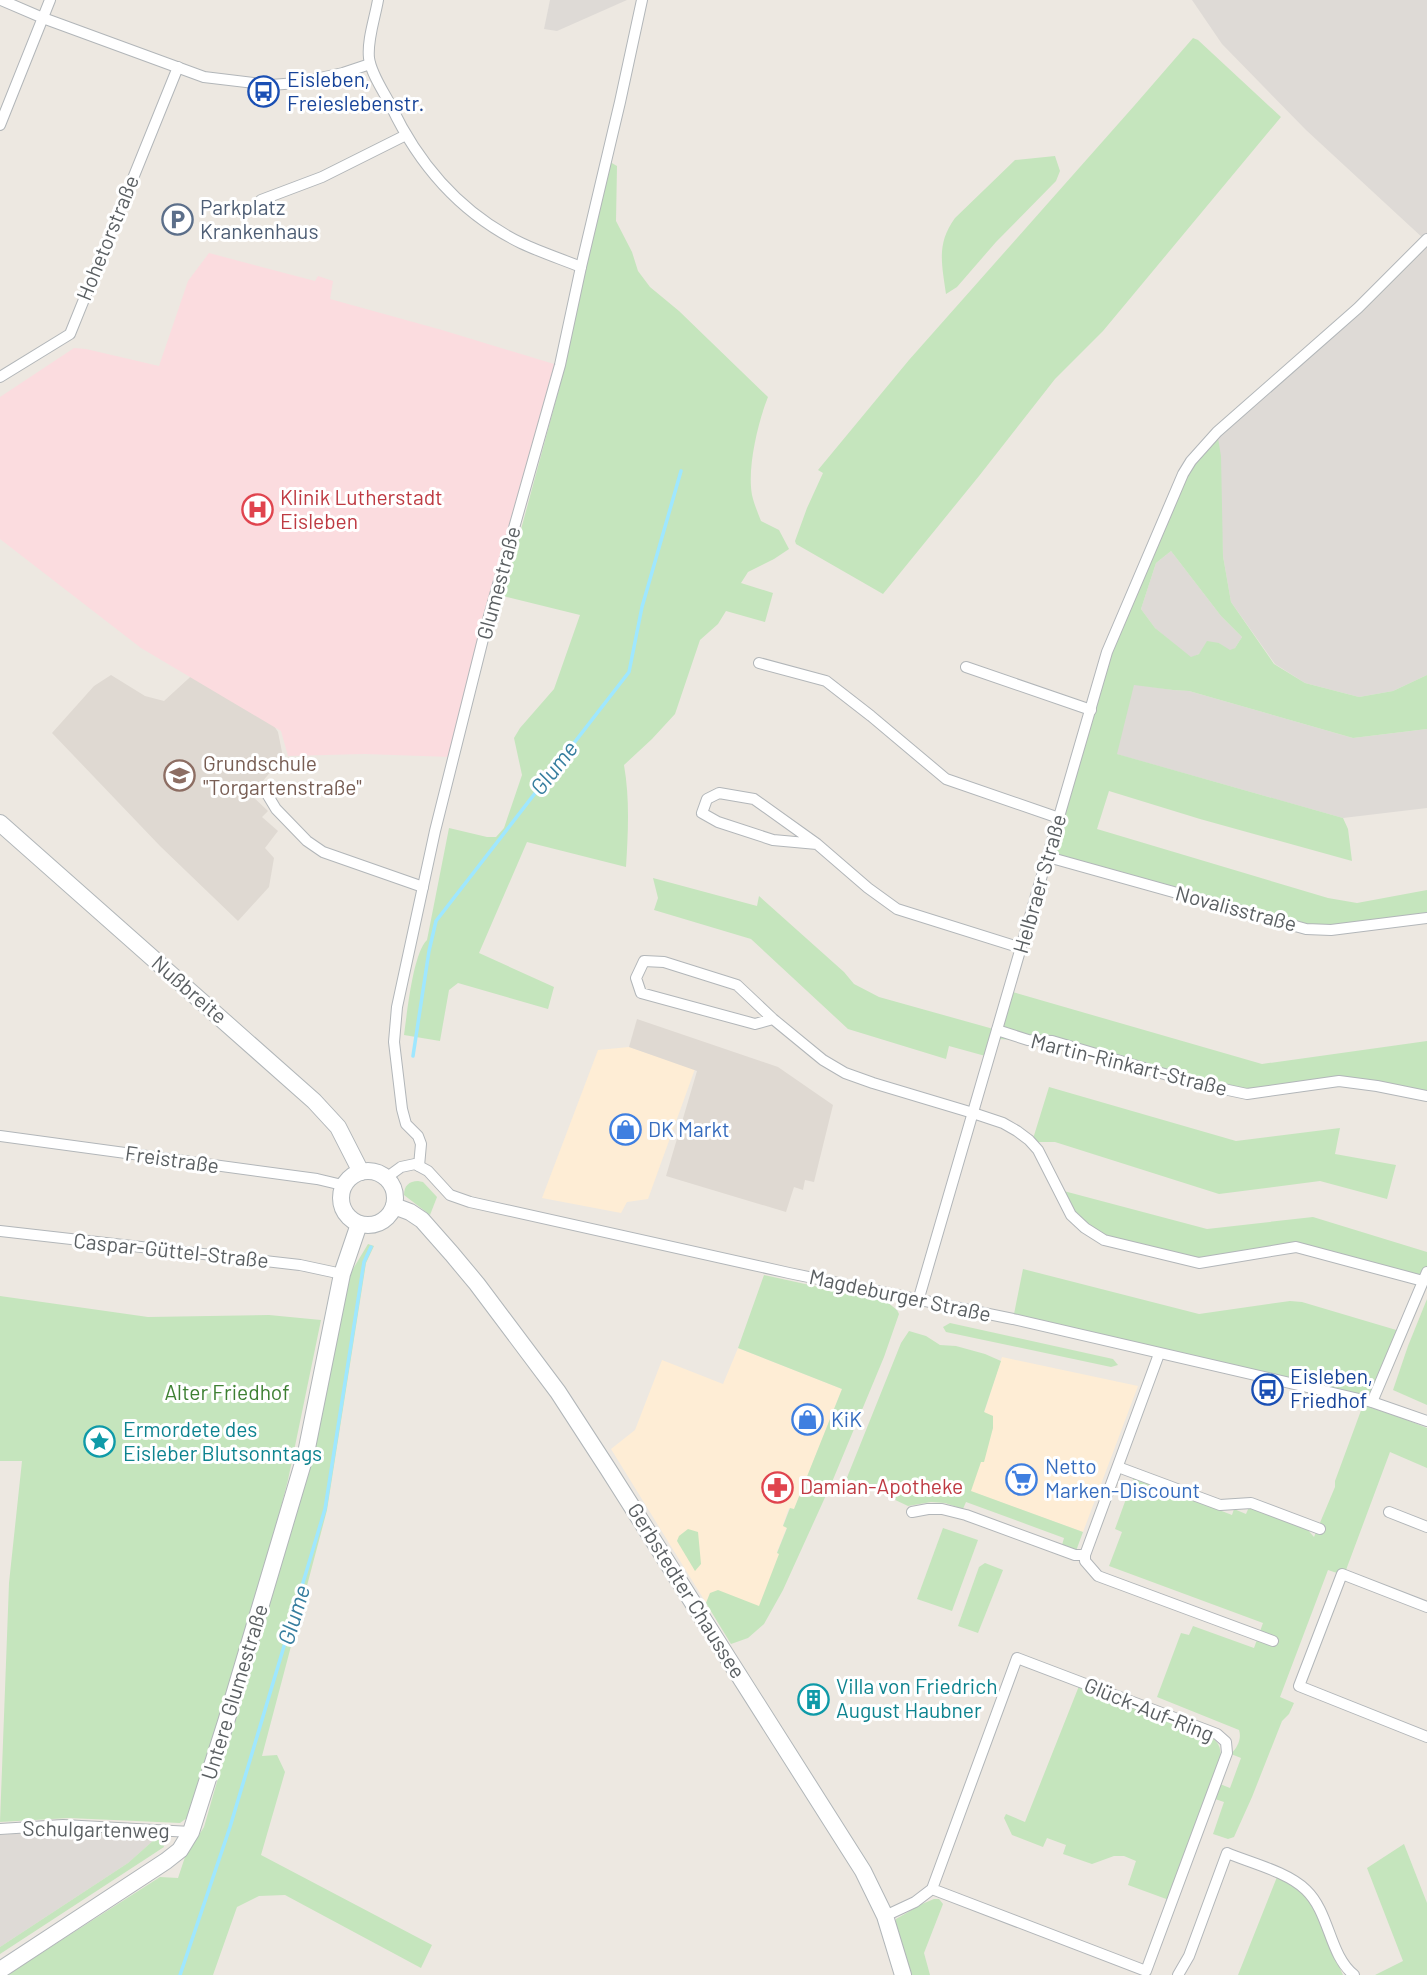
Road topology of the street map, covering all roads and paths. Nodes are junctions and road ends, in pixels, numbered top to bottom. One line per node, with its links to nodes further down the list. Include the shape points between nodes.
1 (1, 0): 5 (street)
2 (50, 0): 5 (street)
3 (378, 0): 6 (street)
4 (642, 0): 12 (street, Glumestraße)
5 (43, 18): 7 (street); 8 (street)
6 (370, 64): 7 (street, via 271,85 204,77); 9 (street)
7 (178, 66): 13 (street, Hohetorstraße, via 69,334)
8 (0, 125)
9 (405, 135): 10 (street, via 322,177); 12 (street, via 431,172 479,218 523,244)
10 (261, 200)
11 (1427, 239): 16 (street, Helbraer Straße, via 1191,461 1107,652)
12 (581, 267): 22 (street, Glumestraße, via 560,365 486,627)
13 (0, 377)
14 (759, 663): 18 (street, via 826,681 946,779)
15 (966, 667): 16 (street)
16 (1091, 710): 18 (street, Helbraer Straße)
17 (267, 794): 22 (street, via 276,809 323,852)
18 (1059, 818): 21 (street, Helbraer Straße)
19 (0, 823): 31 (main road, Nußbreite, via 314,1101 338,1127)
20 (817, 844): 20 (street, via 773,840 718,822 702,813 706,799 719,793 754,799); 24 (street, via 897,909)
21 (1048, 857): 23 (street, Novalisstraße, via 1306,929); 24 (street, Helbraer Straße)
22 (423, 887): 30 (street, Glumestraße, via 394,1042 402,1109 406,1124 421,1144)
23 (1427, 918)
24 (1021, 948): 26 (street, Helbraer Straße)
25 (773, 1019): 25 (street, via 755,1024 641,993 636,978 644,961 664,962 737,985); 28 (street, via 845,1073)
26 (997, 1030): 27 (street, Martin-Rinkart-Straße, via 1247,1094 1339,1081); 28 (street, Helbraer Straße)
27 (1427, 1096)
28 (973, 1112): 38 (street, via 1003,1123 1029,1140 1071,1215 1104,1240 1199,1263 1296,1247); 39 (street, Helbraer Straße)
29 (0, 1136): 33 (street, Freistraße)
30 (419, 1166): 32 (street, via 401,1167); 39 (street, Magdeburger Straße, via 450,1195 470,1202)
31 (361, 1172): 32 (main road); 33 (main road)
32 (386, 1178): 34 (main road, via 394,1192)
33 (344, 1186): 35 (main road, via 341,1204)
34 (394, 1206): 35 (main road, via 379,1222); 55 (main road, Gerbstedter Chaussee, via 422,1220 558,1392 863,1871)
35 (359, 1224): 37 (main road)
36 (0, 1231): 37 (street, Caspar-Güttel-Straße, via 300,1265)
37 (342, 1274): 53 (main road, Untere Glumestraße, via 306,1452)
38 (1425, 1276): 41 (street)
39 (918, 1301): 40 (street, Magdeburger Straße)
40 (1159, 1354): 41 (street, Magdeburger Straße); 43 (street)
41 (1372, 1402): 42 (street, Magdeburger Straße)
42 (1427, 1422)
43 (1118, 1467): 47 (street, via 1220,1505 1251,1503); 48 (street)
44 (912, 1512): 48 (street, via 942,1509 965,1515)
45 (1389, 1512): 46 (street)
46 (1427, 1527)
47 (1320, 1529)
48 (1085, 1558): 50 (street, via 1098,1576)
49 (1427, 1607): 51 (street, via 1342,1574 1299,1686)
50 (1273, 1641)
51 (1427, 1737)
52 (0, 1829): 53 (street, Schulgartenweg, via 63,1825)
53 (191, 1832): 56 (main road, Untere Glumestraße, via 166,1861)
54 (932, 1889): 55 (street); 57 (street); 57 (street, Glück-Auf-Ring, via 1017,1658 1217,1734 1226,1742 1227,1753)
55 (885, 1916): 58 (main road, Gerbstedter Chaussee)
56 (0, 1970)
57 (1146, 1971): 59 (street)
58 (903, 1975)
59 (1158, 1975)
60 (1178, 1975): 61 (street, via 1227,1853 1291,1879 1306,1890)
61 (1354, 1975)

